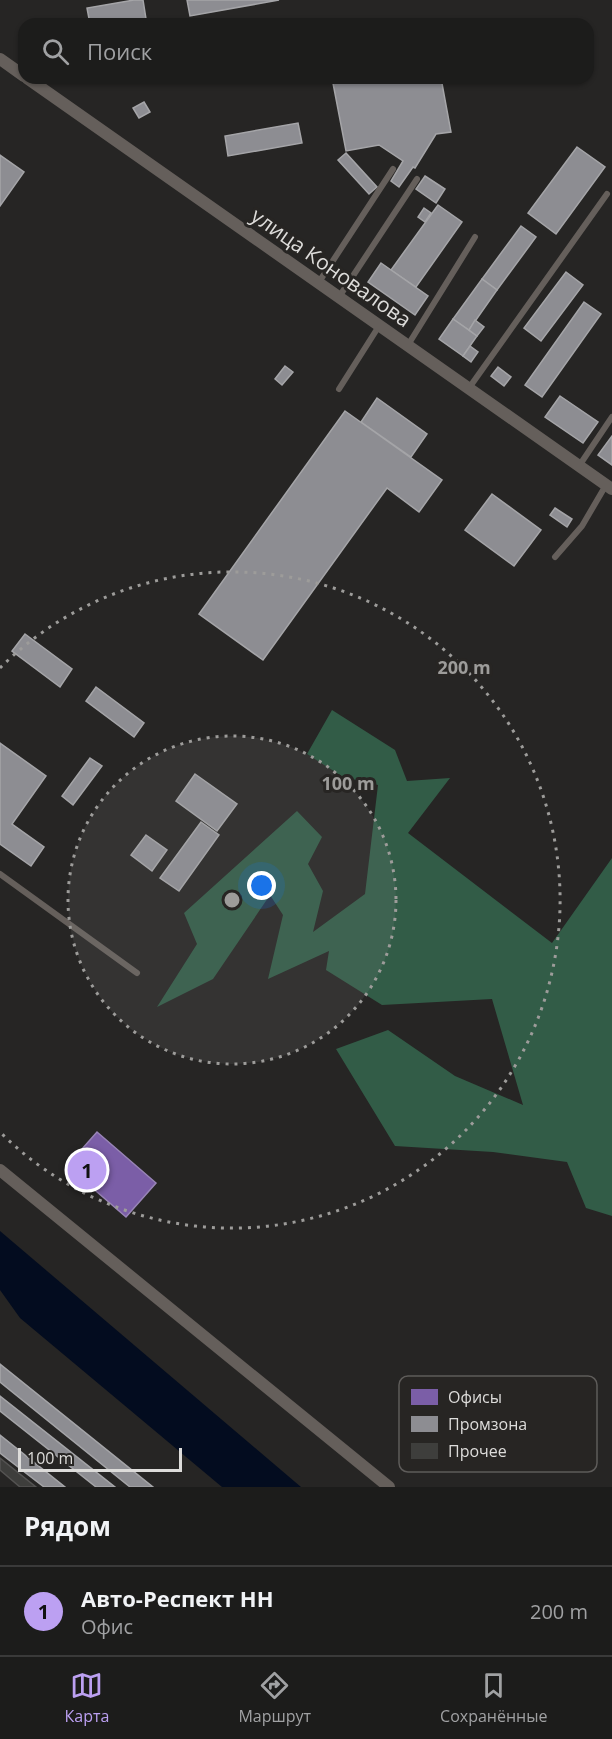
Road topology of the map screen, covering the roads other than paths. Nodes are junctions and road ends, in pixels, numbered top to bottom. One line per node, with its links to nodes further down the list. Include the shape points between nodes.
1 (0, 59): 2 (street, улица Коновалова)
2 (18, 71)
3 (36, 84): 8 (street, улица Коновалова)
4 (393, 169): 8 (lane)
5 (417, 179): 9 (lane)
6 (607, 194): 12 (lane)
7 (475, 237): 11 (lane)
8 (318, 283): 9 (street, улица Коновалова)
9 (339, 297): 10 (street, улица Коновалова)
10 (380, 326): 11 (street, улица Коновалова); 13 (lane)
11 (408, 346): 12 (street, улица Коновалова)
12 (469, 388): 15 (street, улица Коновалова)
13 (339, 389)
14 (612, 417): 15 (lane)
15 (579, 466): 16 (street, улица Коновалова)
16 (609, 487): 17 (lane)
17 (555, 558)
18 (0, 874): 19 (lane)
19 (137, 973)
20 (0, 1170): 21 (street)
21 (389, 1487)

